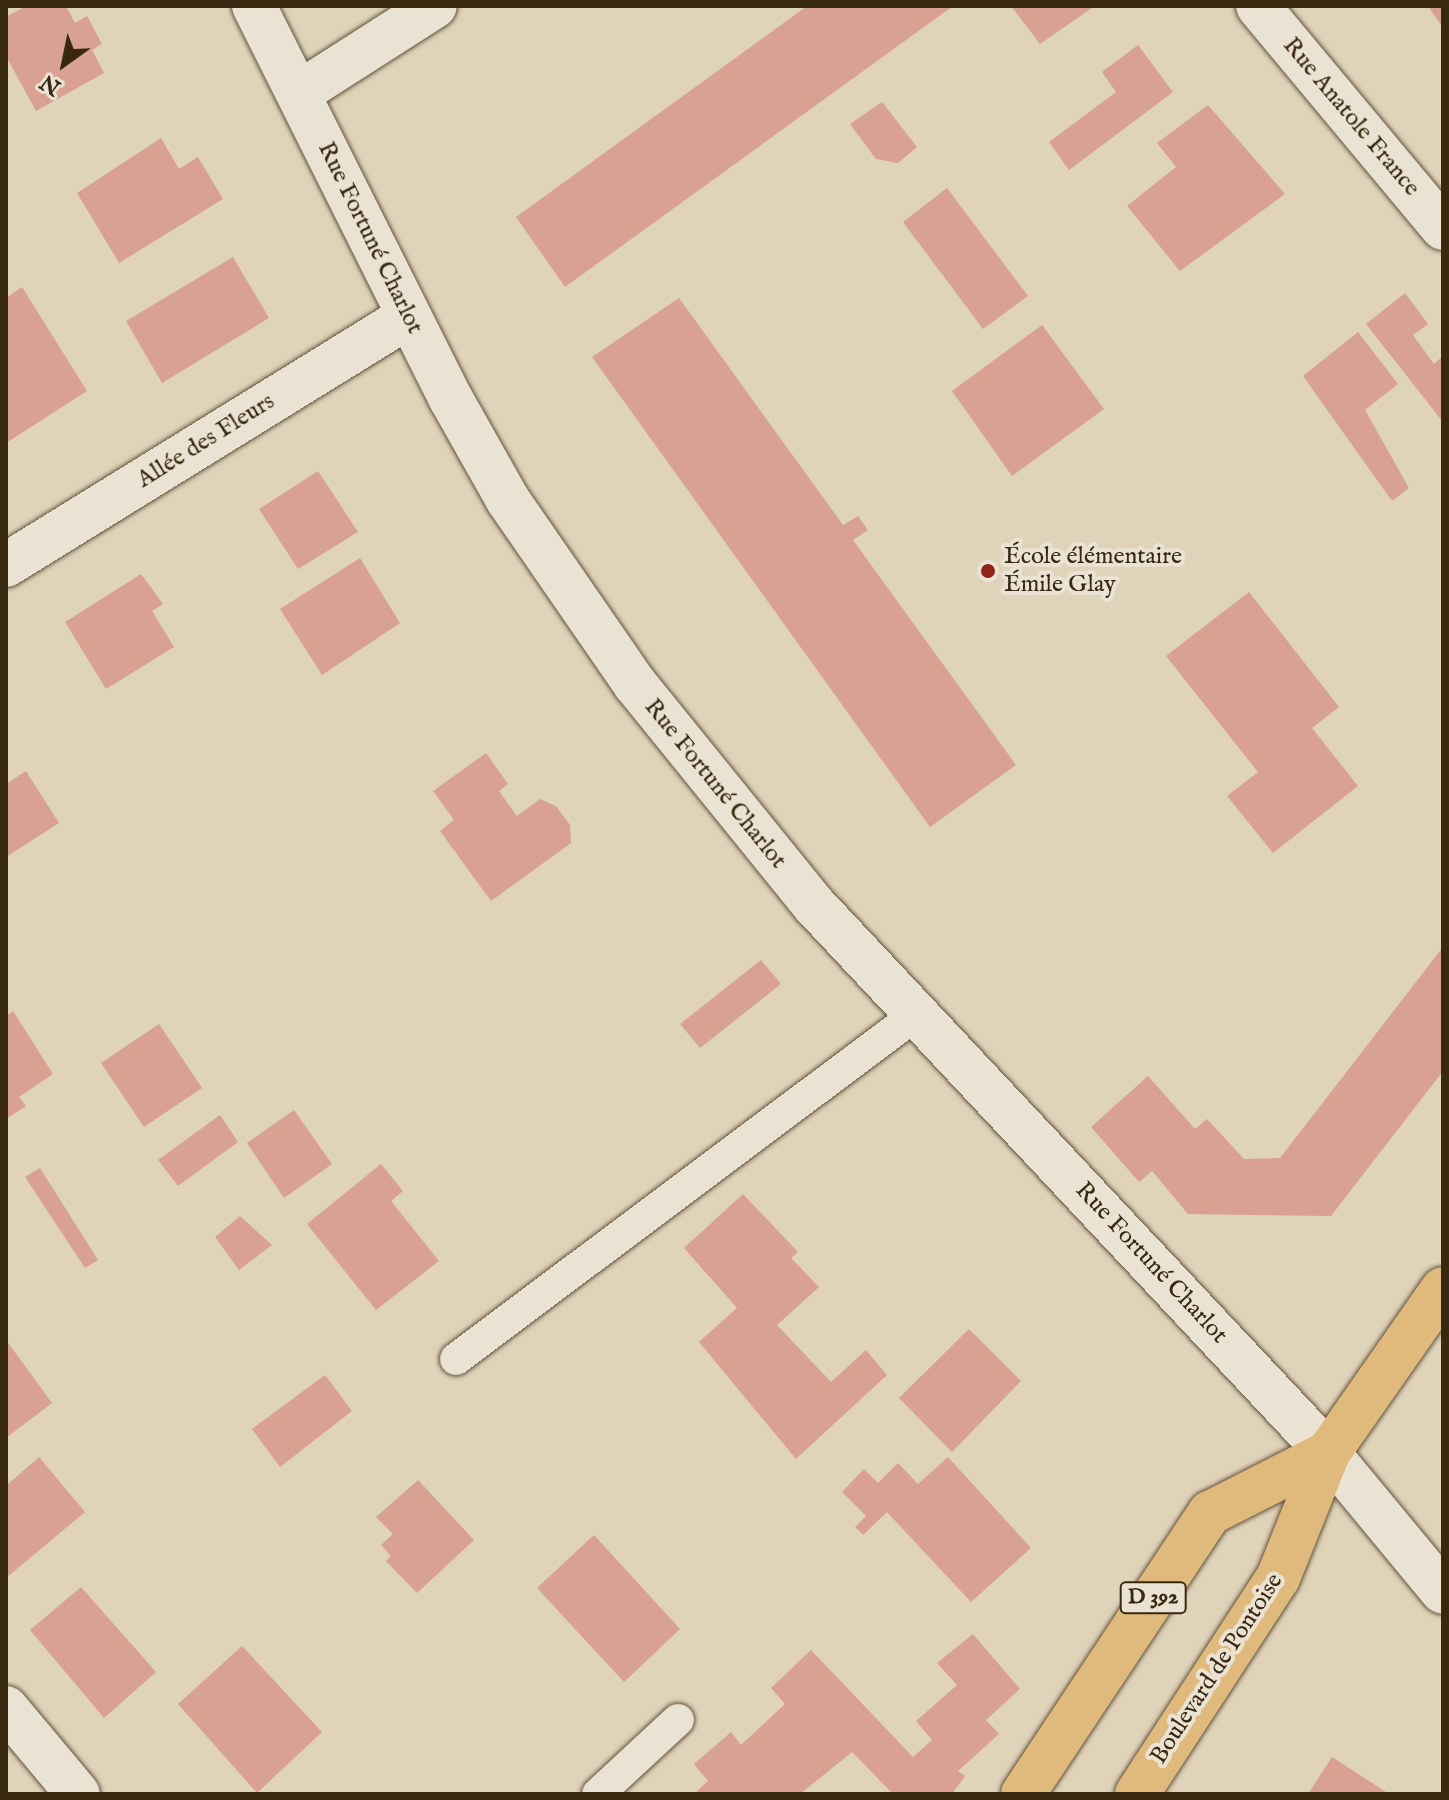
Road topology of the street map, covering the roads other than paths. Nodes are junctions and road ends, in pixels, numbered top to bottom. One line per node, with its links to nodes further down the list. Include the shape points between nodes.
1 (254, 6): 4 (street, Rue Fortuné Charlot)
2 (435, 6): 4 (street)
3 (1258, 6): 5 (street, Rue Anatole France)
4 (299, 93): 6 (street, Rue Fortuné Charlot)
5 (1443, 228)
6 (407, 317): 7 (street, Allée des Fleurs); 8 (street, Rue Fortuné Charlot, via 508,500 635,684 734,811)
7 (6, 565)
8 (918, 1013): 10 (lane); 11 (street, Rue Fortuné Charlot)
9 (1443, 1289): 11 (main road, Boulevard de Pontoise / D 392)
10 (456, 1359)
11 (1328, 1453): 12 (street, Rue Fortuné Charlot); 17 (main road, Boulevard de Pontoise / D 392, via 1210,1513); 18 (main road, Boulevard de Pontoise / D 392, via 1278,1578)
12 (1443, 1592)
13 (6, 1708): 15 (street)
14 (678, 1720): 16 (lane)
15 (78, 1794)
16 (598, 1794)
17 (1023, 1794)
18 (1137, 1794)

